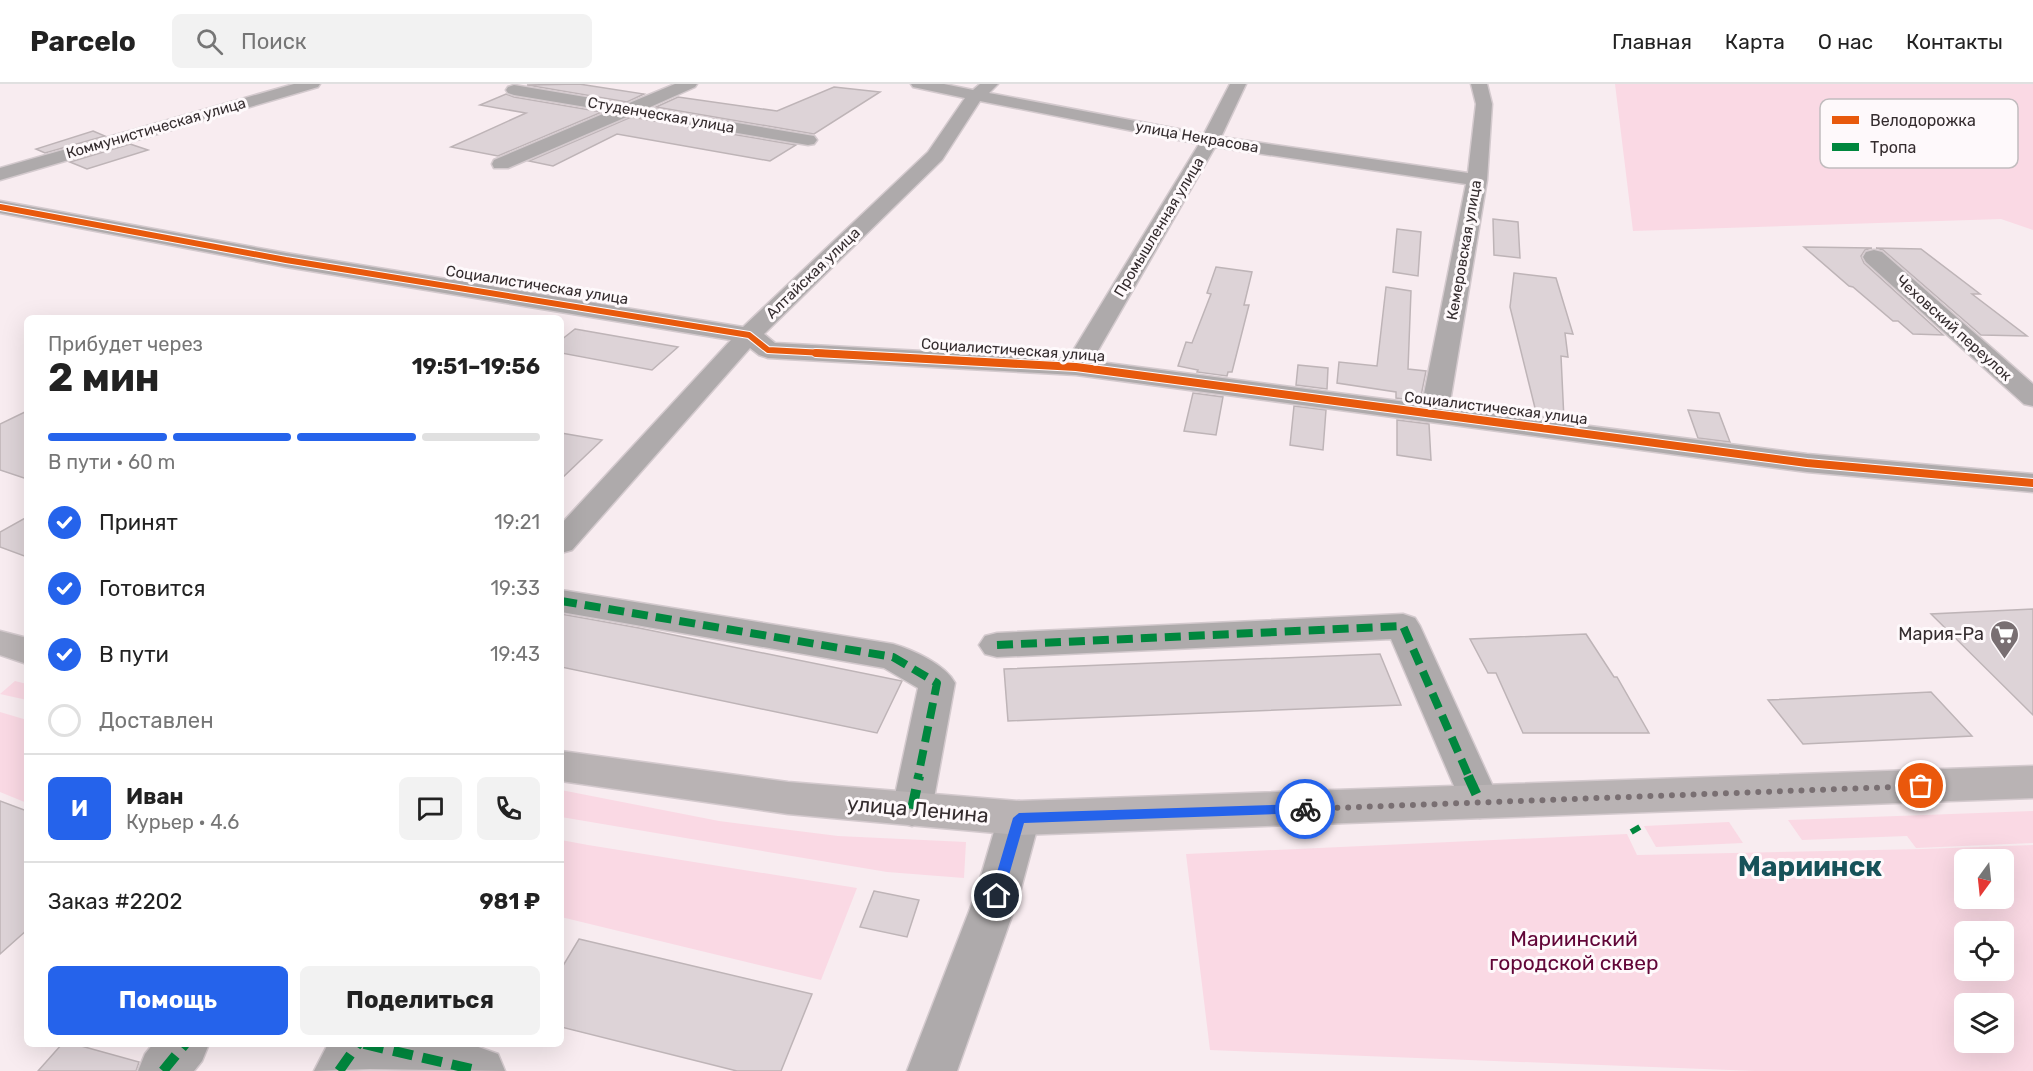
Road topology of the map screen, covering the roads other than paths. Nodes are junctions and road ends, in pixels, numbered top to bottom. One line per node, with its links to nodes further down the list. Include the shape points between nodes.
1 (312, 84): 12 (street, Коммунистическая улица)
2 (689, 84): 8 (street)
3 (920, 84): 7 (street, улица Некрасова)
4 (1238, 84): 10 (street, Промышленная улица)
5 (1479, 84): 13 (street, Кемеровская улица, via 1484,104)
6 (514, 90): 8 (street, Студенческая улица)
7 (983, 90): 10 (street, улица Некрасова); 16 (street, Алтайская улица, via 934,156)
8 (628, 109): 9 (street, Студенческая улица); 11 (street)
9 (808, 140)
10 (1210, 141): 13 (street, улица Некрасова); 17 (street, Промышленная улица)
11 (501, 164)
12 (0, 174)
13 (1477, 180): 19 (street, Кемеровская улица)
14 (0, 207): 16 (street, Социалистическая улица, via 286,260)
15 (1874, 257): 18 (street, Чеховский переулок)
16 (749, 335): 17 (street, Социалистическая улица, via 768,350); 21 (street, Алтайская улица)
17 (1076, 368): 19 (street, Социалистическая улица)
18 (2033, 398)
19 (1434, 415): 20 (street, Социалистическая улица, via 1807,463)
20 (2033, 483)
21 (564, 540)
22 (564, 602): 29 (street, via 893,657 937,683)
23 (0, 643): 25 (main road)
24 (997, 645): 28 (street, via 1403,626)
25 (24, 650)
26 (564, 766): 29 (main road, улица Ленина, via 789,798)
27 (2033, 782): 28 (main road, улица Ленина)
28 (1480, 802): 30 (main road, улица Ленина)
29 (912, 809): 30 (main road, улица Ленина)
30 (1019, 818): 37 (street, via 997,896)
31 (183, 1047): 34 (street)
32 (356, 1047): 35 (street)
33 (377, 1047): 36 (street)
34 (163, 1071)
35 (339, 1071)
36 (480, 1071)
37 (932, 1071)

